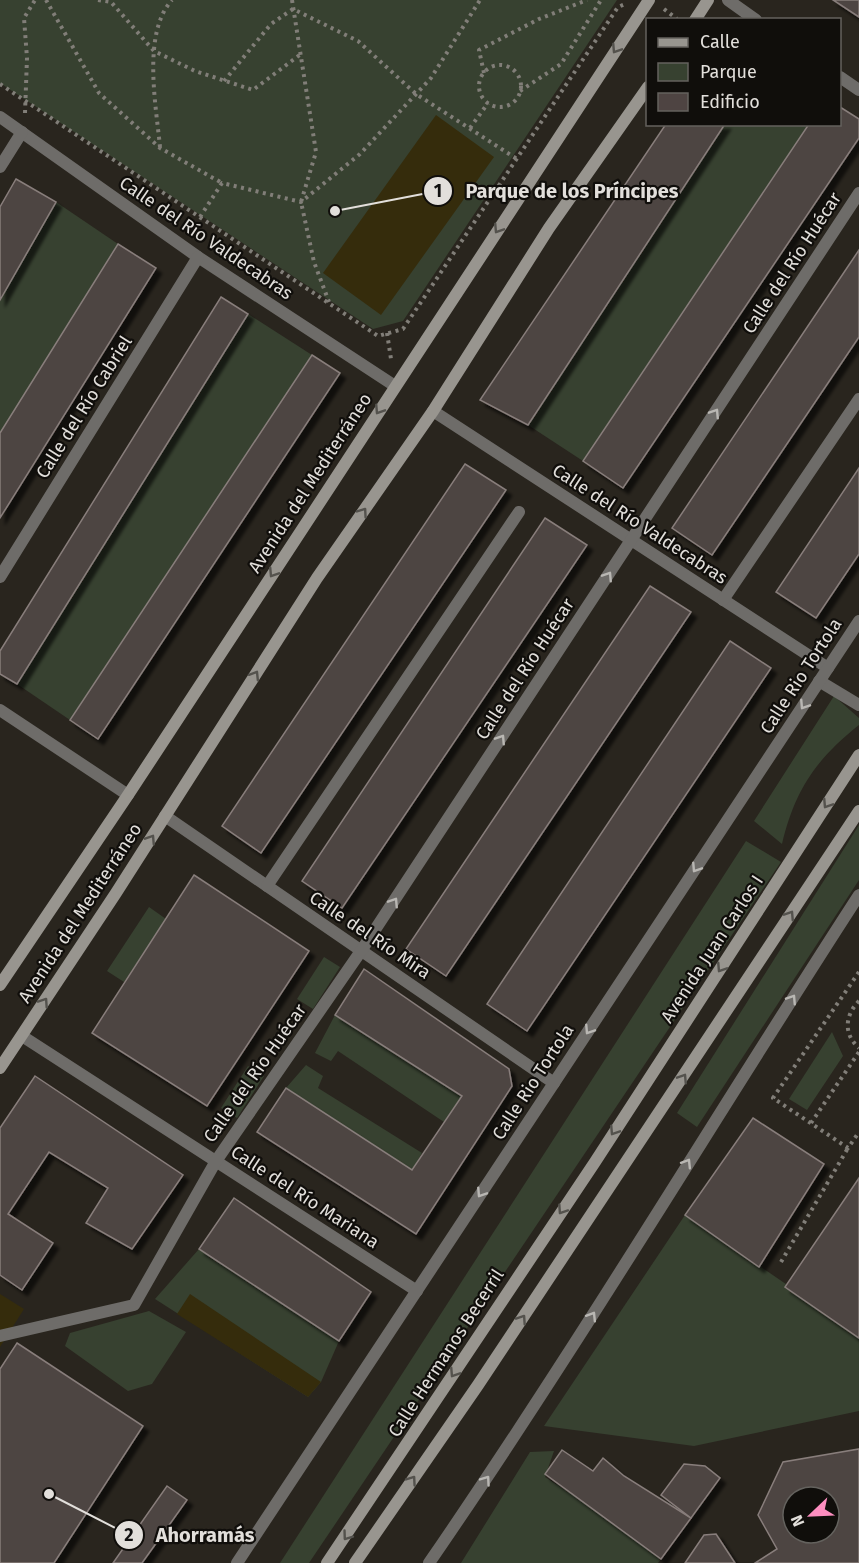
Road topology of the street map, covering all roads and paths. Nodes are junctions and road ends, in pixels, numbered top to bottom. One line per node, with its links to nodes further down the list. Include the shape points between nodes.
1 (35, 0): 26 (path, via 24,18)
2 (46, 0): 31 (path, via 99,93)
3 (98, 0): 16 (path, via 111,2)
4 (172, 0): 16 (path, via 161,12)
5 (292, 0): 13 (path)
6 (480, 0): 25 (path, via 431,78)
7 (587, 0): 18 (path, via 539,19 480,50)
8 (601, 0): 24 (path, via 561,64)
9 (649, 0): 40 (street, Avenida del Mediterráneo, one-way to 40)
10 (708, 0): 14 (street)
11 (728, 0): 15 (street)
12 (627, 3): 32 (path, via 618,7)
13 (293, 9): 17 (path); 20 (path, via 271,24); 25 (path, via 358,41)
14 (696, 18)
15 (753, 18)
16 (154, 51): 20 (path); 31 (path)
17 (301, 54): 20 (path, via 254,90); 36 (path, via 316,152)
18 (483, 73): 24 (path, via 496,65 510,67 519,77); 27 (path, via 479,86)
19 (841, 77): 23 (street)
20 (224, 81)
21 (0, 84): 26 (path)
22 (646, 90): 42 (street, Avenida del Mediterráneo, via 549,228)
23 (859, 90)
24 (520, 91): 27 (path, via 507,105)
25 (416, 94): 29 (path); 36 (path, via 360,154)
26 (26, 101): 30 (path); 37 (path)
27 (488, 103): 29 (path)
28 (0, 117): 30 (street, Calle del Río Valdecabras)
29 (470, 129): 32 (path)
30 (22, 132): 33 (street); 38 (street, Calle del Río Valdecabras)
31 (160, 148): 34 (path)
32 (517, 159): 39 (path, via 403,329 378,336)
33 (0, 167)
34 (222, 183): 36 (path); 37 (path)
35 (859, 193): 44 (street, Calle del Río Huécar, one-way to 35)
36 (301, 202): 39 (path, via 314,262)
37 (200, 217): 39 (path)
38 (198, 256): 40 (street, Calle del Río Valdecabras); 45 (street, Calle del Río Cabriel)
39 (329, 303)
40 (395, 386): 53 (street, Avenida del Mediterráneo, one-way to 53)
41 (859, 399): 46 (street)
42 (433, 411): 44 (street, Calle del Río Valdecabras); 55 (street, Avenida del Mediterráneo, one-way to 42, via 317,578)
43 (519, 512): 56 (street)
44 (631, 540): 46 (street, Calle del Río Valdecabras); 58 (street, Calle del Río Huécar, one-way to 44)
45 (0, 577)
46 (723, 600): 48 (street, Calle del Río Valdecabras)
47 (859, 621): 48 (street, Calle Rio Tortola)
48 (828, 668): 49 (street, Calle Rio Tortola)
49 (819, 681): 50 (street); 65 (street, Calle Rio Tortola, one-way to 65)
50 (859, 705)
51 (0, 710): 53 (street)
52 (859, 755): 70 (street, Avenida Juan Carlos I, one-way to 70)
53 (128, 795): 60 (street, Avenida del Mediterráneo)
54 (859, 811): 76 (street, one-way to 54, via 616,1179)
55 (165, 816): 56 (street, Calle del Río Mira); 62 (street, Avenida del Mediterráneo, one-way to 55)
56 (267, 886): 58 (street, Calle del Río Mira)
57 (859, 895): 77 (street, one-way to 57, via 514,1440)
58 (361, 951): 65 (street, Calle del Río Mira); 69 (street, Calle del Río Huécar)
59 (859, 972): 66 (path, via 773,1098)
60 (0, 985)
61 (859, 1000): 63 (path, via 848,1016 847,1026)
62 (22, 1036): 64 (street, Avenida del Mediterráneo); 69 (street, Calle del Río Mariana)
63 (859, 1050): 66 (path)
64 (0, 1068)
65 (554, 1083): 72 (street, Calle Rio Tortola, one-way to 72)
66 (811, 1123): 68 (path)
67 (859, 1132): 68 (path)
68 (848, 1148): 71 (path)
69 (216, 1161): 72 (street, Calle del Río Mariana); 73 (street, Calle del Río Huécar, via 134,1305)
70 (594, 1162): 75 (street, Calle Hermanos Becerril, one-way to 75)
71 (781, 1262)
72 (417, 1291): 74 (street, Calle Rio Tortola)
73 (0, 1336)
74 (237, 1563)
75 (327, 1563)
76 (355, 1563)
77 (429, 1563)

